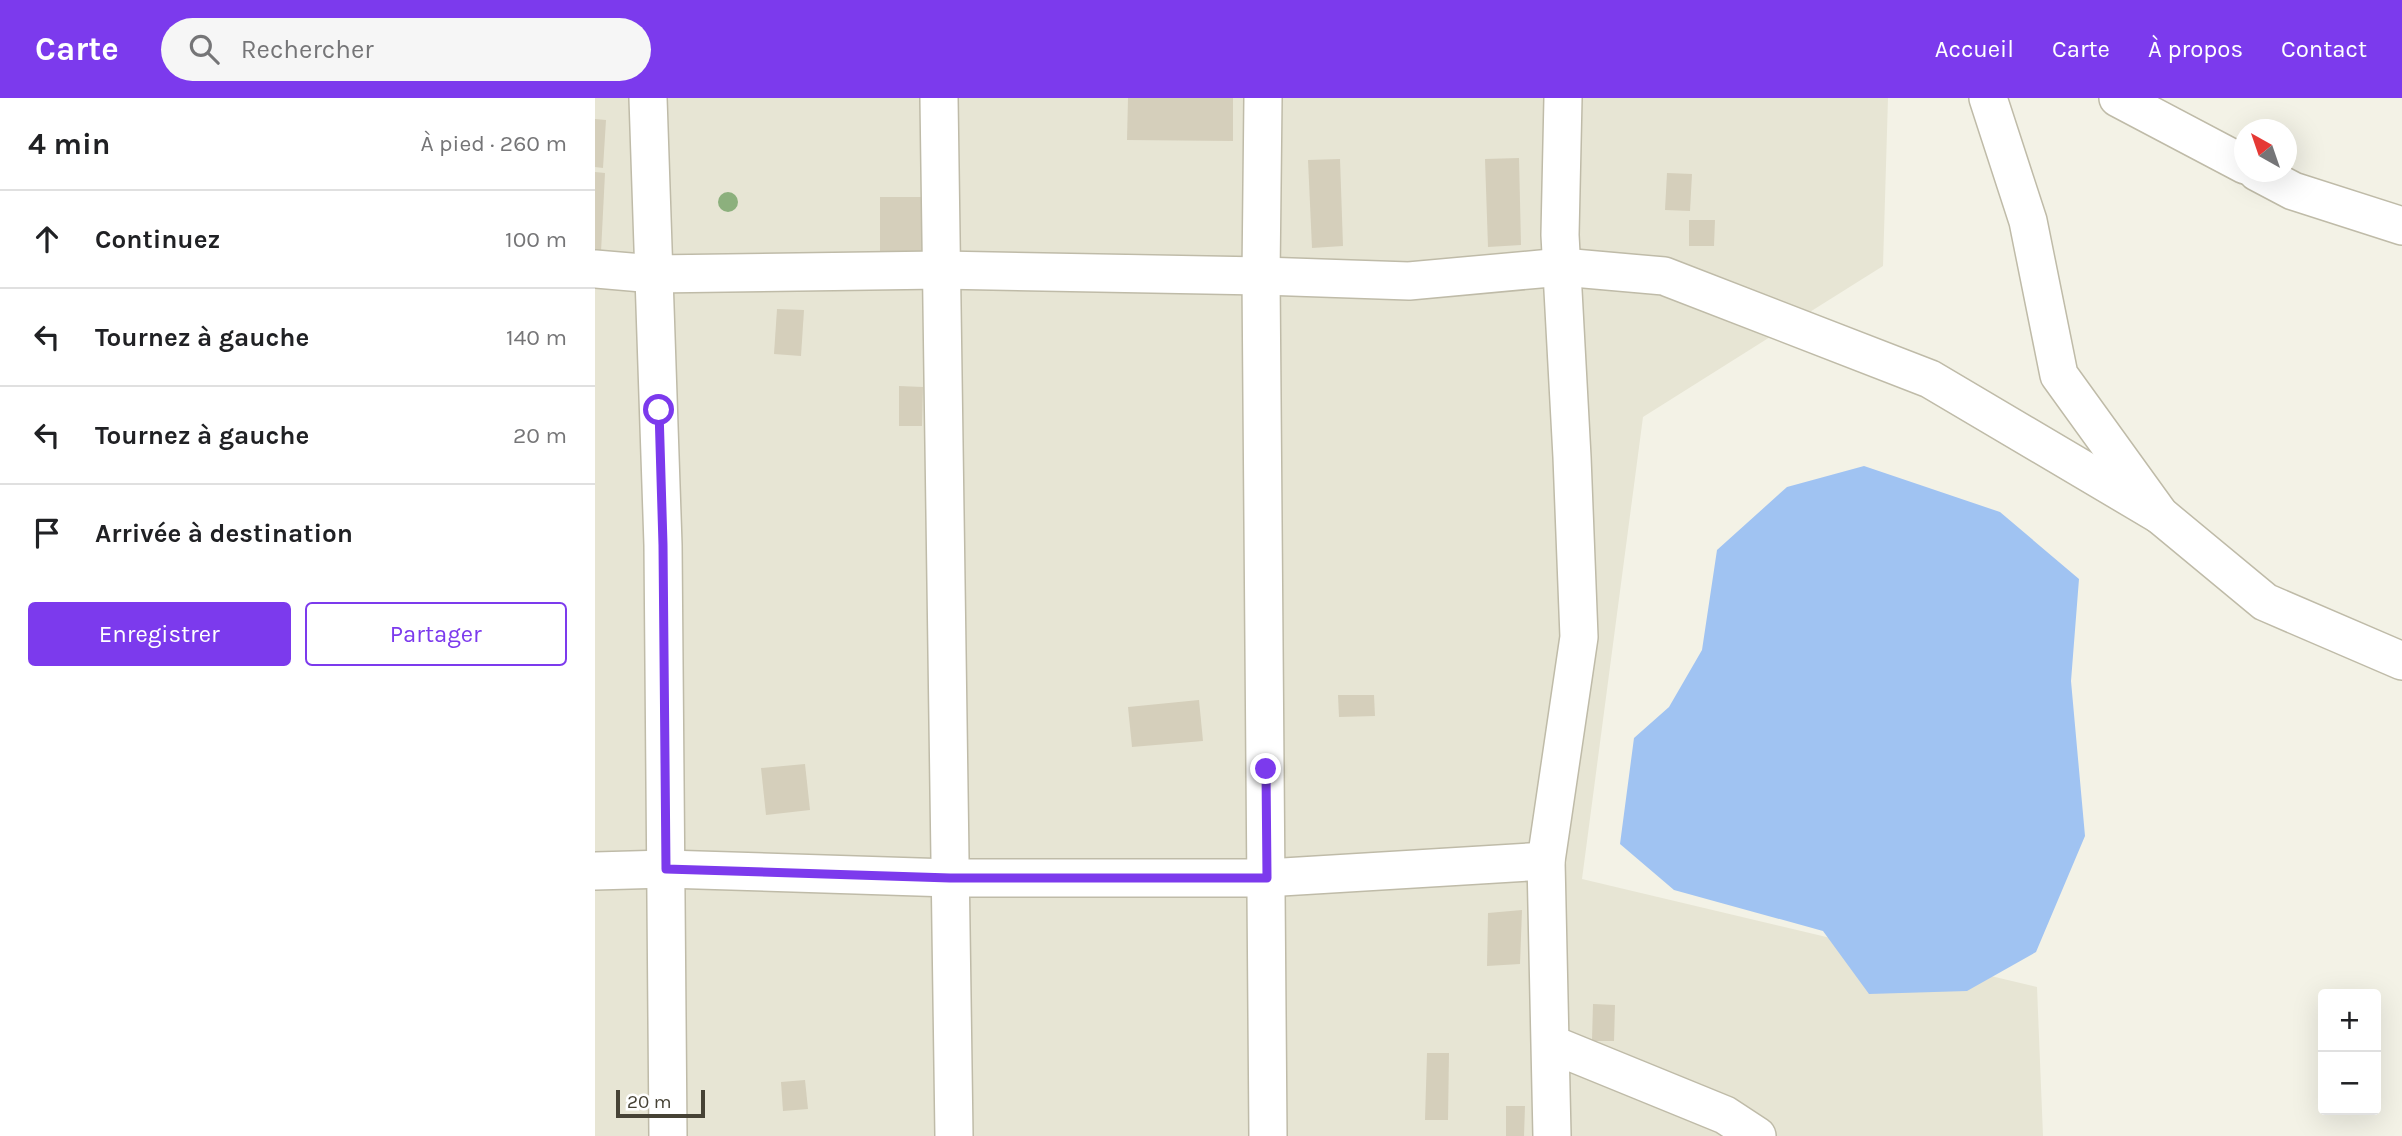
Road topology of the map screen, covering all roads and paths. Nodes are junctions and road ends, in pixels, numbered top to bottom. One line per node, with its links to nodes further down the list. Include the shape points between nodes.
1 (648, 98): 13 (street)
2 (939, 98): 12 (street)
3 (1263, 98): 14 (street)
4 (1563, 98): 10 (street)
5 (1988, 98): 15 (street, via 2028,220 2059,375)
6 (2118, 98): 7 (street)
7 (2234, 159)
8 (2276, 182): 9 (street)
9 (2402, 226)
10 (1562, 267): 14 (street, via 1409,281); 15 (street, via 1664,275 1930,379); 17 (street, via 1579,637)
11 (595, 269): 13 (street)
12 (941, 270): 13 (street); 14 (street); 20 (street)
13 (654, 274): 18 (street, via 663,545)
14 (1261, 276): 21 (street)
15 (2160, 514): 16 (street, via 2266,602)
16 (2402, 662)
17 (1546, 861): 21 (street); 22 (street)
18 (666, 869): 19 (street); 20 (street); 23 (street)
19 (595, 871)
20 (950, 878): 21 (street); 24 (street)
21 (1267, 878): 25 (street)
22 (1551, 1044): 26 (street); 27 (street, via 1725,1115)
23 (668, 1136)
24 (954, 1136)
25 (1268, 1136)
26 (1552, 1136)
27 (1757, 1136)

